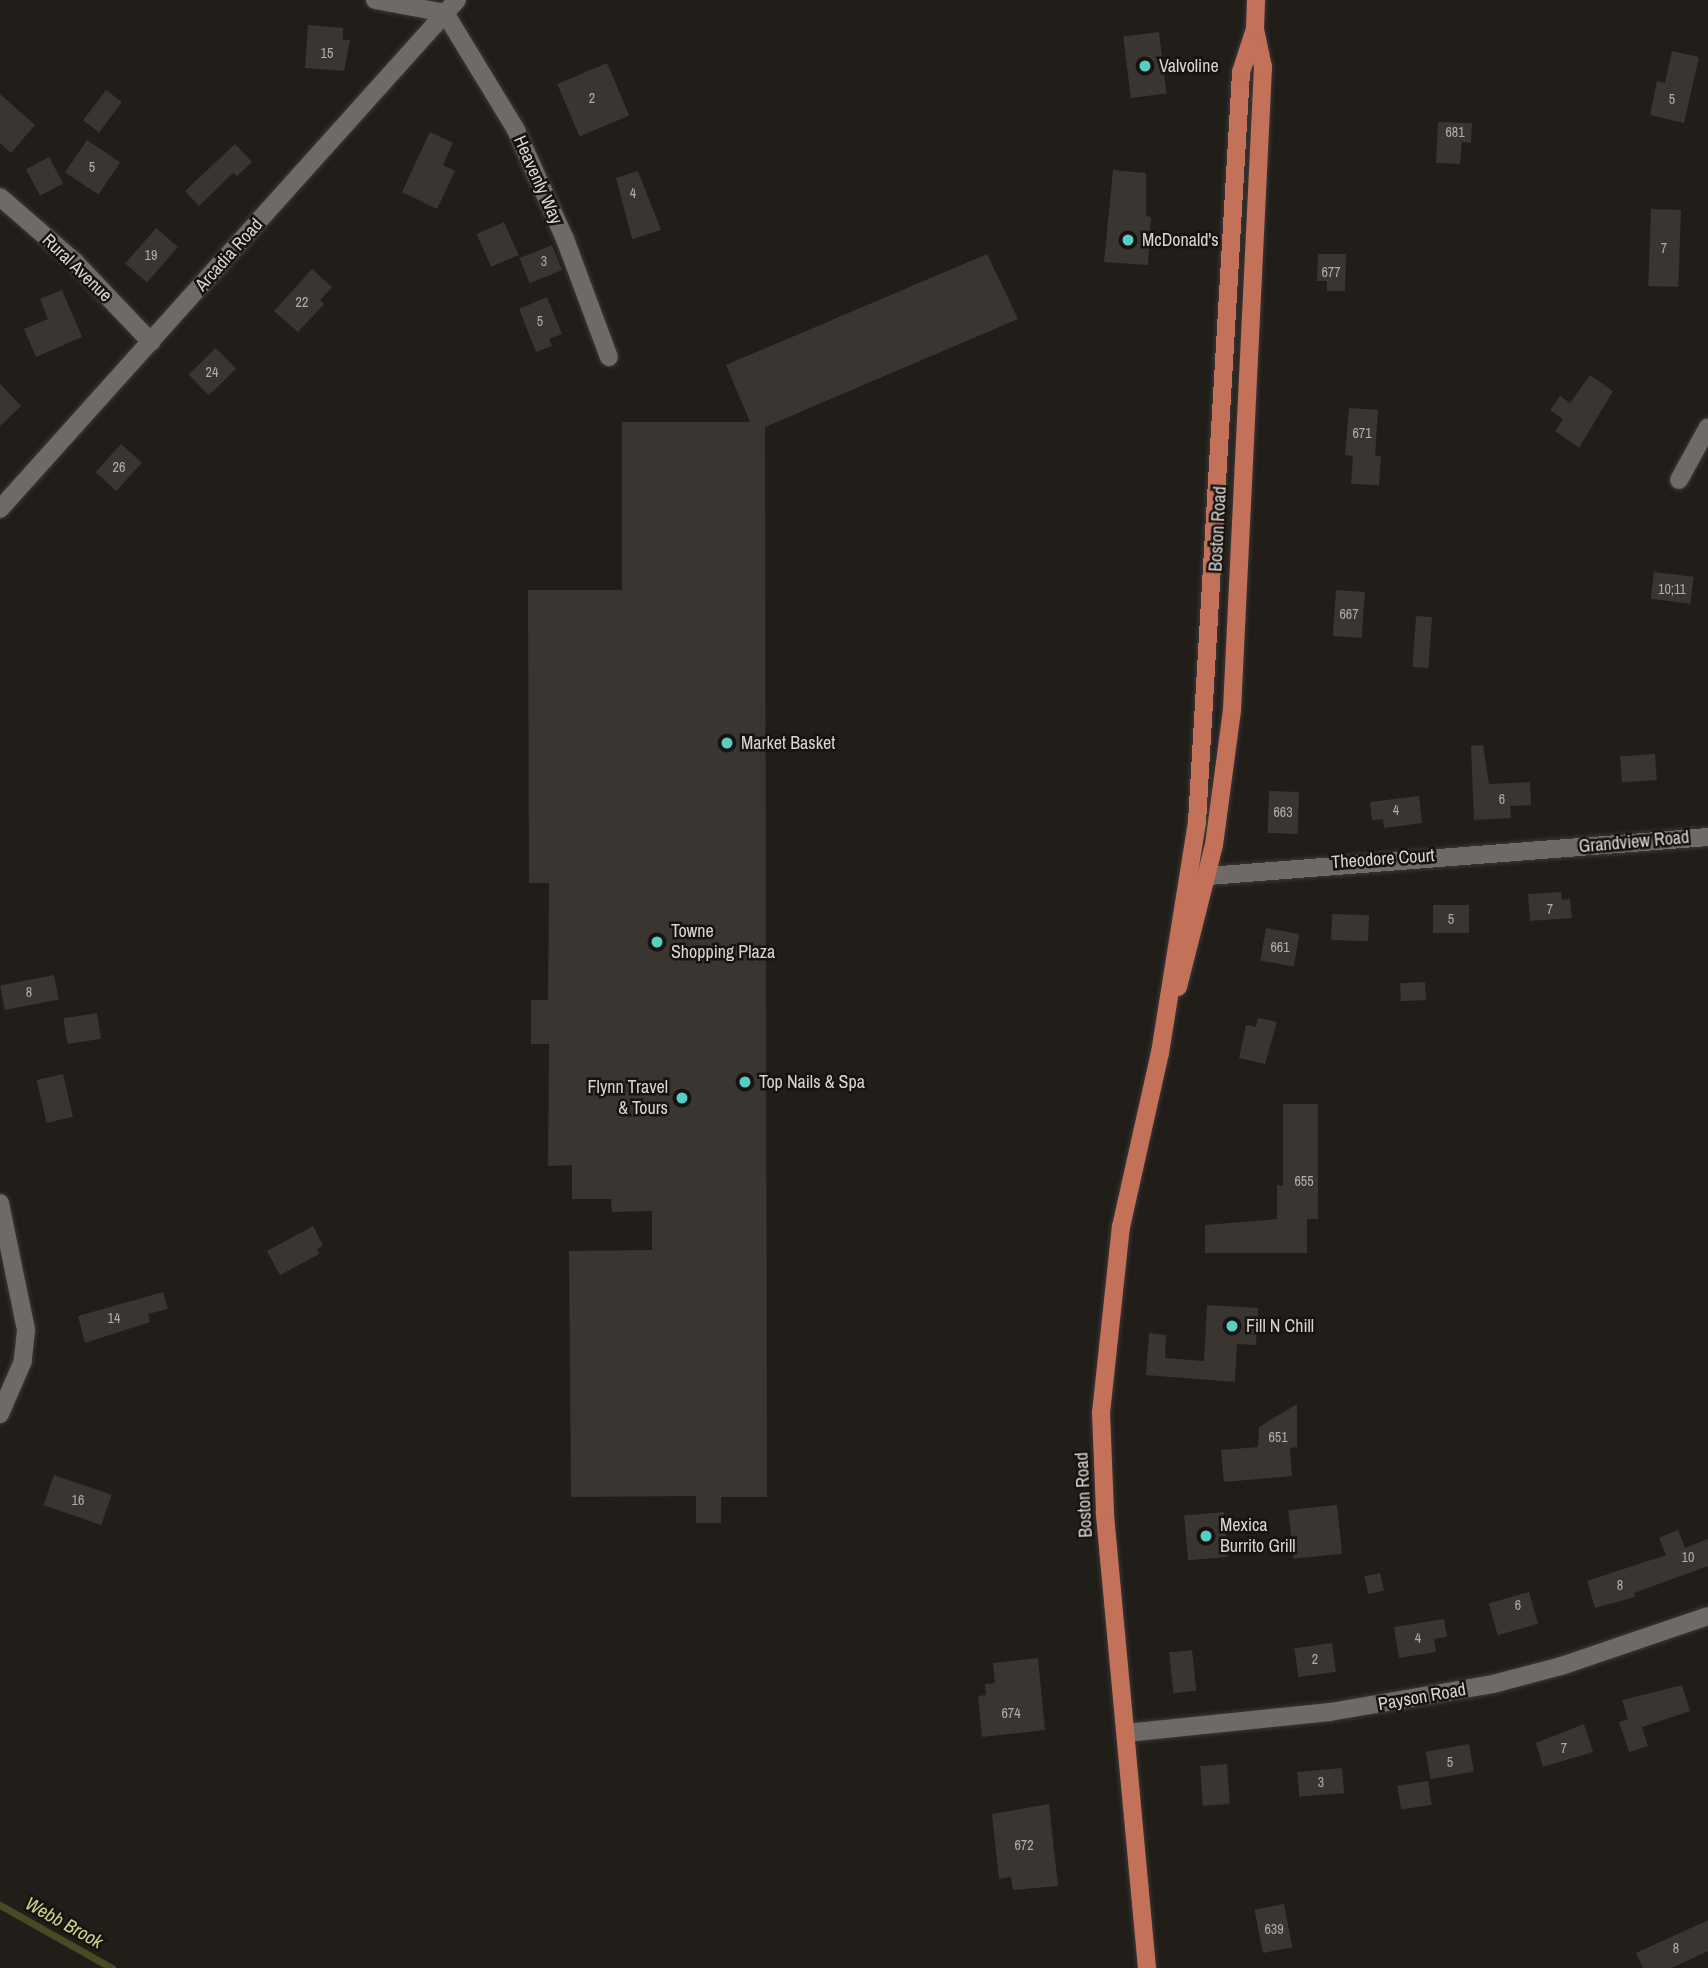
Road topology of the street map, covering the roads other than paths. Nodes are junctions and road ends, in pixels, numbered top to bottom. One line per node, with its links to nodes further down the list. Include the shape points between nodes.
1 (375, 0): 3 (street)
2 (1256, 0): 4 (main road, Boston Road)
3 (451, 6): 6 (street, Arcadia Road); 7 (street, Heavenly Way, via 516,130 565,239)
4 (1255, 29): 13 (main road, Boston Road, via 1263,67 1232,710); 14 (main road, Boston Road, via 1241,72 1204,756 1191,877)
5 (0, 197): 6 (street, Rural Avenue, via 74,261)
6 (151, 342): 10 (street, Arcadia Road)
7 (609, 357)
8 (1708, 427): 9 (street)
9 (1679, 480)
10 (0, 509)
11 (1708, 837): 12 (street, Grandview Road)
12 (1560, 848): 13 (street, Theodore Court, via 1346,861)
13 (1208, 876): 14 (main road, Boston Road, via 1187,962)
14 (1165, 1023): 18 (main road, Boston Road, via 1121,1227 1101,1413 1104,1502)
15 (0, 1203): 16 (street, via 26,1330 23,1361)
16 (0, 1414)
17 (1708, 1616): 18 (street, Payson Road, via 1561,1667 1493,1684 1317,1713)
18 (1126, 1733): 19 (main road, Boston Road)
19 (1147, 1968)

